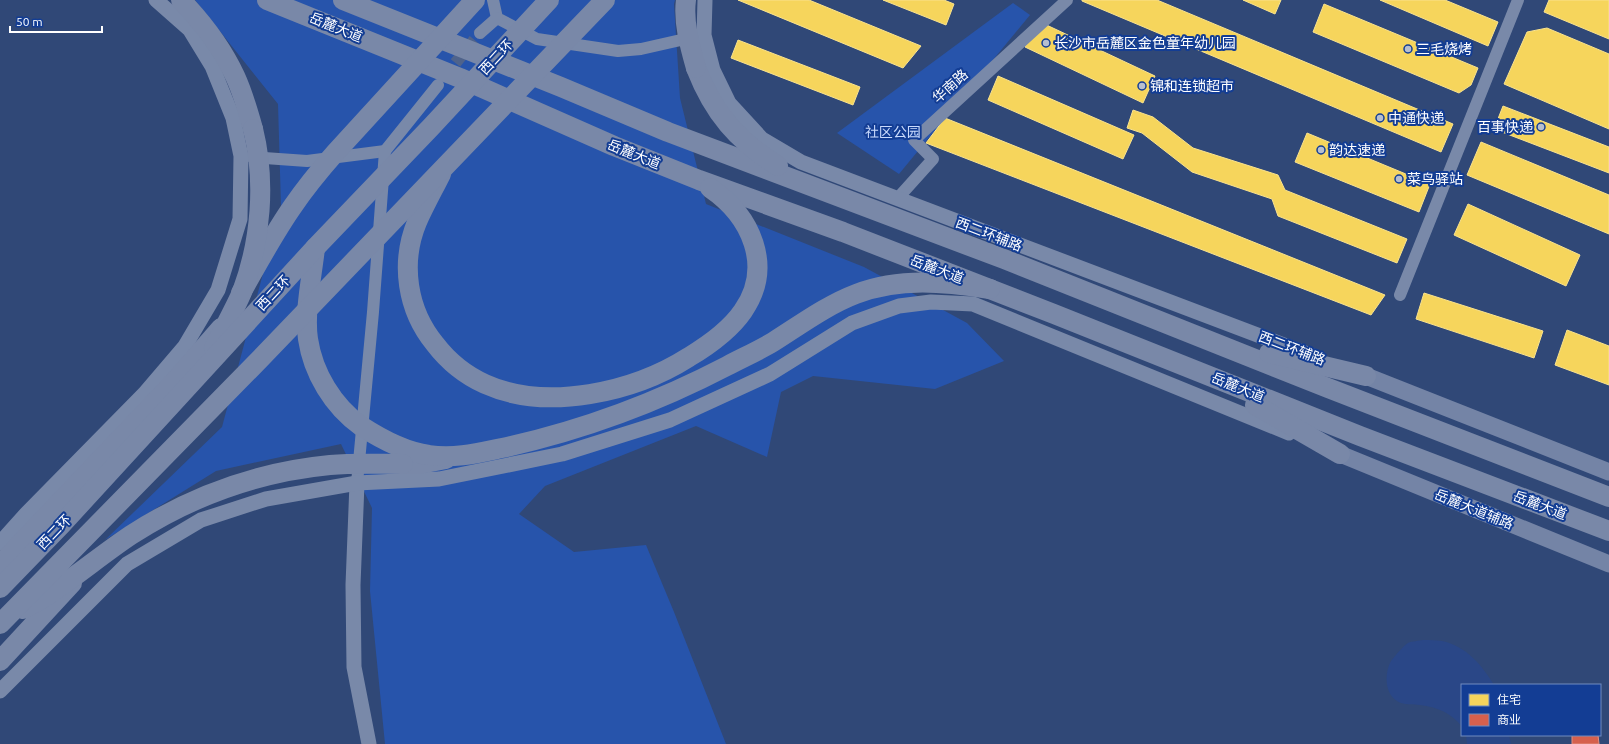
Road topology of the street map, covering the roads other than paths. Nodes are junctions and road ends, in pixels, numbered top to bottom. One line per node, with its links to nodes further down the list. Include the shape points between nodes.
1 (156, 0): 18 (street, via 190,30 212,66 233,118)
2 (181, 0): 25 (highway, bridge, via 205,27 235,75 245,99 258,150 260,210 254,250)
3 (267, 0): 20 (highway, 岳麓大道, via 460,78 614,146)
4 (476, 0): 25 (highway, bridge, via 335,153 293,206)
5 (493, 0): 13 (street)
6 (549, 0): 23 (highway, 西二环, bridge)
7 (605, 0): 19 (highway, bridge)
8 (686, 0): 21 (highway, bridge, via 686,22 692,55 713,105 740,137 777,165)
9 (705, 0): 15 (street, 西二环辅路)
10 (1067, 0): 22 (street, 华南路, via 914,140 934,159)
11 (1518, 0): 26 (street)
12 (346, 1): 21 (highway, 岳麓大道, via 668,132)
13 (497, 18): 14 (street); 15 (street, via 537,39 618,51 641,49)
14 (480, 33)
15 (704, 35): 22 (street, 西二环辅路, via 713,70 729,103 762,139 801,162)
16 (438, 85): 17 (street)
17 (384, 151): 18 (street, via 307,161); 36 (street, via 373,312)
18 (241, 156): 39 (street, via 240,219 218,290 185,346 144,394)
19 (443, 170): 20 (highway, via 416,223 410,245 410,289 421,325 452,363 485,384 518,394 558,397 579,396 627,386 652,377 705,347 743,311 756,281 756,248 750,231 740,216 727,201); 40 (highway, bridge)
20 (699, 180): 24 (highway, 岳麓大道)
21 (813, 187): 28 (highway, 岳麓大道)
22 (897, 199): 31 (street, 西二环辅路)
23 (315, 248): 29 (highway, 西二环, bridge); 33 (highway, bridge, via 307,316 308,339 314,362 330,395 340,409 375,436 429,455)
24 (990, 289): 30 (highway, 岳麓大道); 33 (highway, bridge, via 918,281 886,285 858,293 725,367 628,411 536,441)
25 (241, 292): 27 (highway, bridge)
26 (1400, 295)
27 (230, 315): 29 (highway, bridge); 43 (highway, bridge, via 184,370)
28 (1206, 338): 31 (highway); 37 (highway, 岳麓大道, via 1328,388)
29 (204, 368): 34 (highway, 西二环, bridge)
30 (1195, 370): 32 (highway); 38 (highway, 岳麓大道)
31 (1366, 376): 35 (main road)
32 (1340, 454): 36 (street, via 973,304 931,302 899,306 852,323 770,374 670,420 562,454 439,479); 42 (main road, 岳麓大道辅路)
33 (462, 456): 41 (highway, bridge, via 420,464 331,465 297,469 240,482 157,520)
34 (120, 460): 43 (highway, bridge); 44 (highway, 西二环, bridge)
35 (1609, 472)
36 (357, 483): 49 (street, via 266,499 201,520 127,564); 50 (street, via 353,585 354,667)
37 (1609, 496)
38 (1609, 531)
39 (0, 543)
40 (78, 543): 45 (highway, bridge); 46 (highway, bridge)
41 (96, 560): 45 (highway, bridge); 47 (highway, bridge)
42 (1609, 564)
43 (0, 565)
44 (0, 588)
45 (52, 593): 46 (highway, bridge); 47 (highway)
46 (3, 621)
47 (27, 632): 48 (highway)
48 (0, 661)
49 (0, 691)
50 (369, 744)

